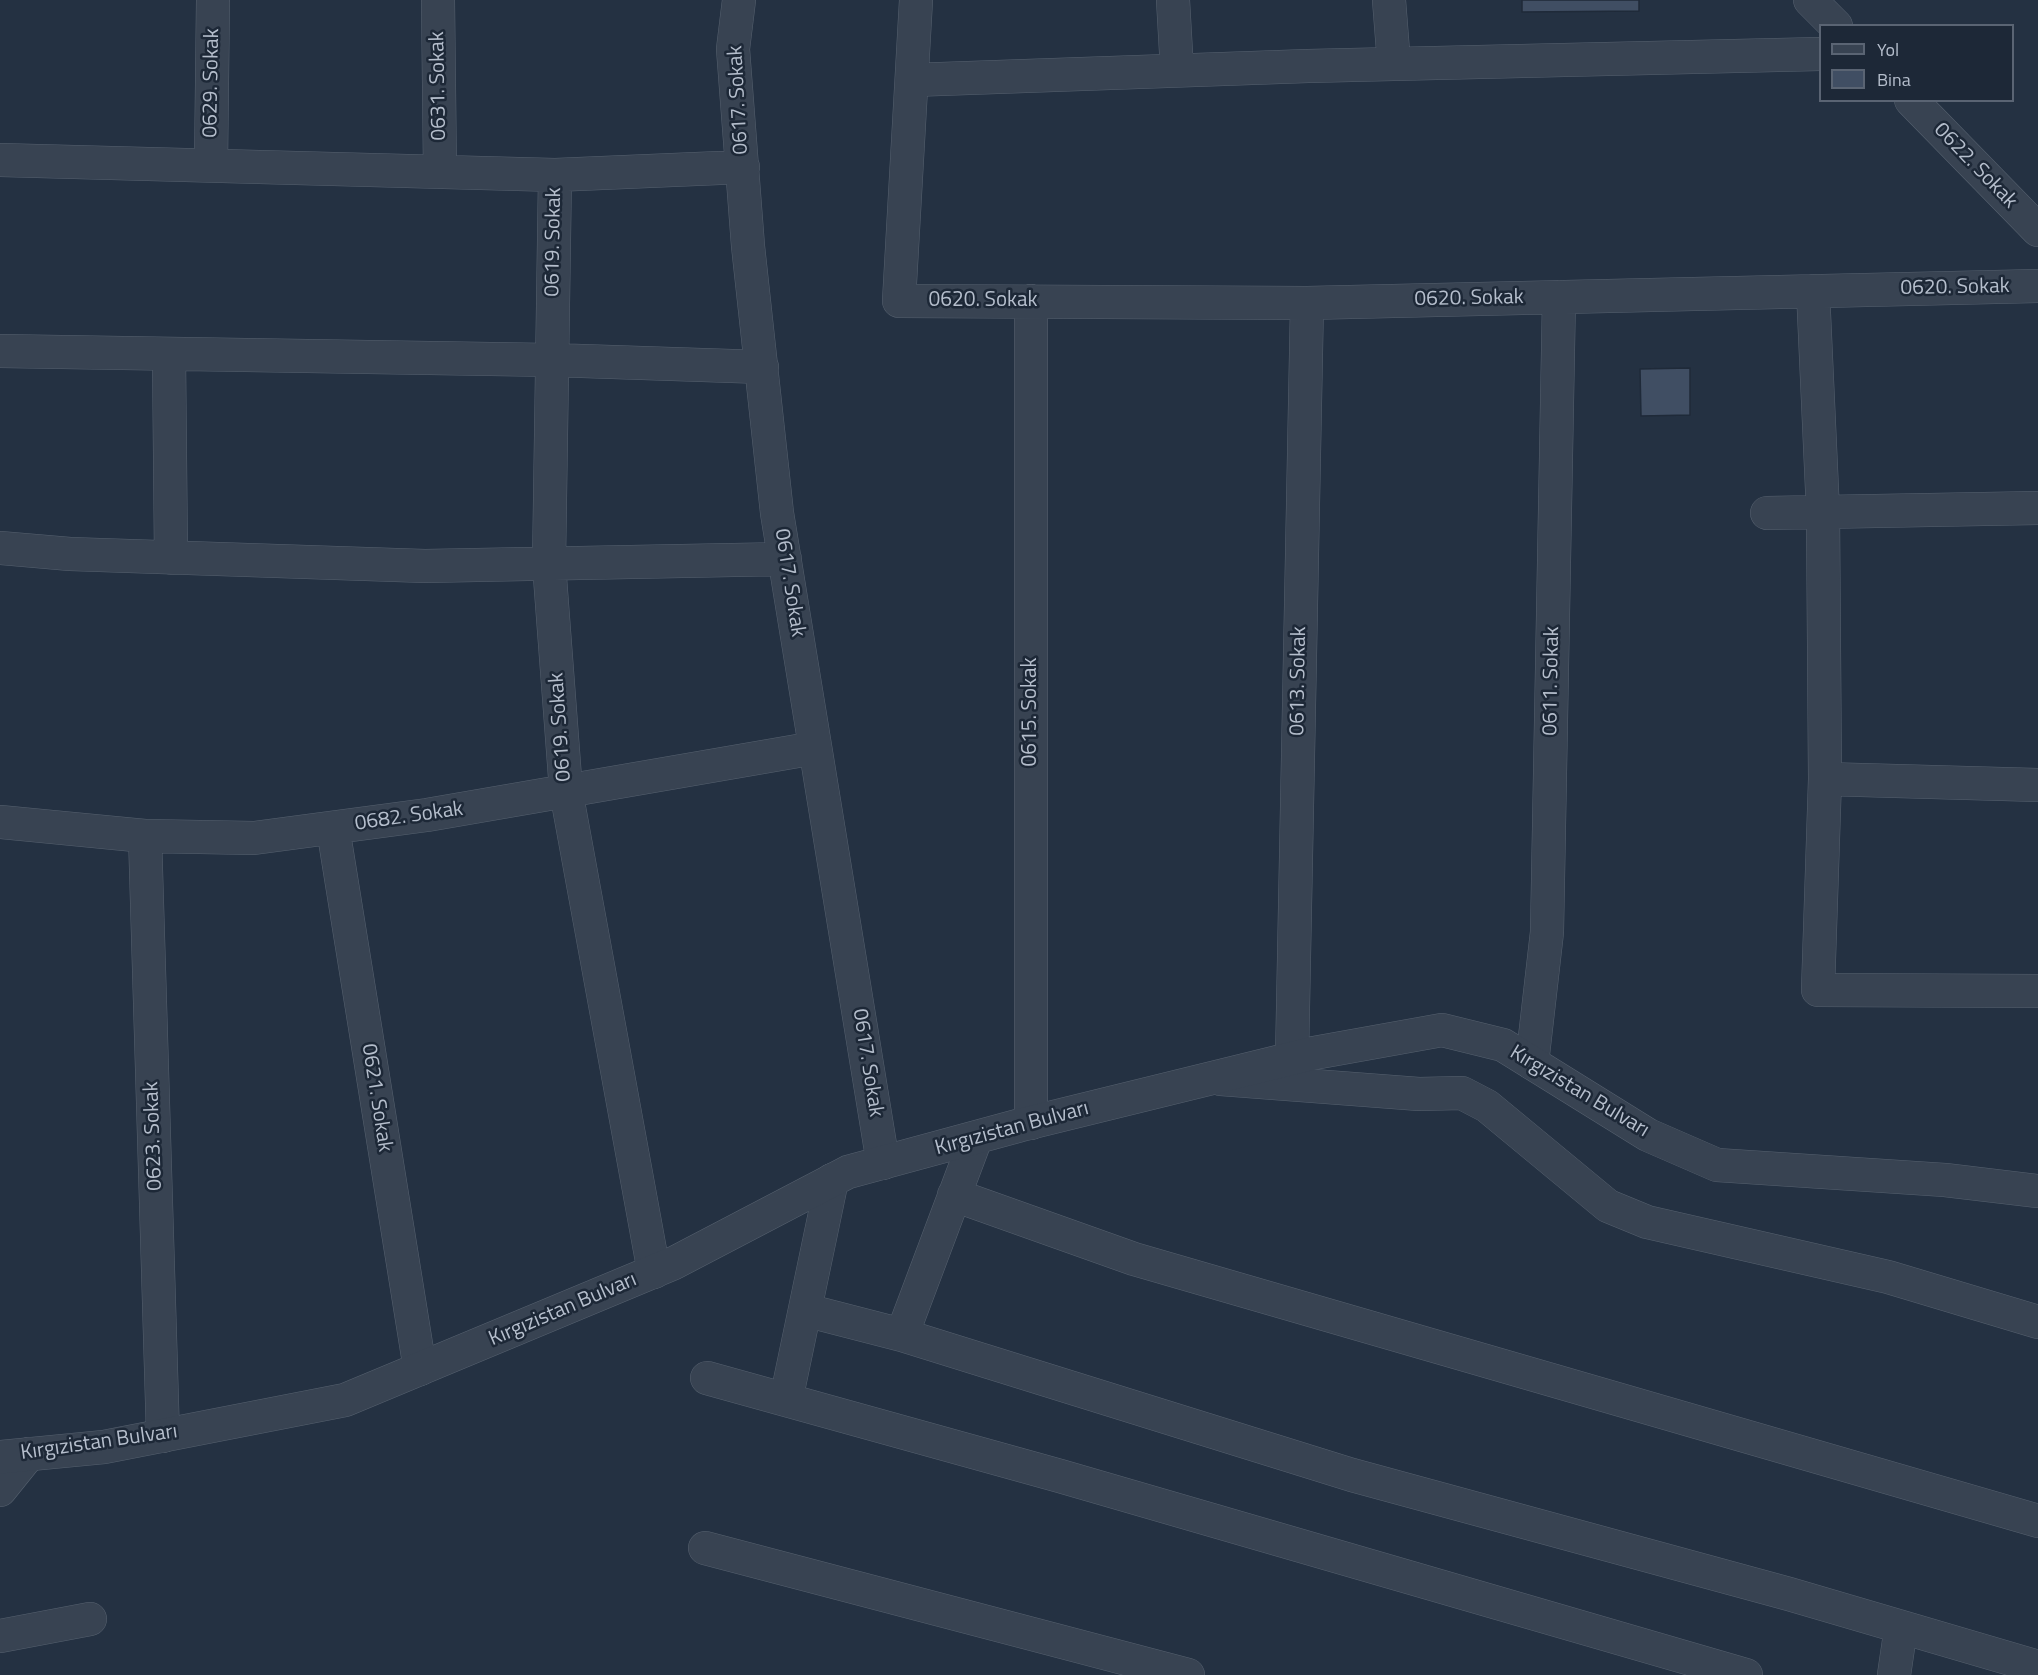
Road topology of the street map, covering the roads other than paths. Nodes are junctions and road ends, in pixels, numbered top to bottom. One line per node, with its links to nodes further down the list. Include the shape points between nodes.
1 (213, 0): 15 (street, 0629. Sokak)
2 (438, 0): 17 (street, 0631. Sokak)
3 (739, 0): 16 (street, 0617. Sokak, via 733,49)
4 (916, 0): 12 (street)
5 (1173, 0): 11 (street)
6 (1389, 0): 10 (street)
7 (1810, 0): 8 (street)
8 (1834, 24)
9 (1819, 54): 10 (street)
10 (1394, 64): 11 (street)
11 (1177, 70): 12 (street)
12 (912, 80): 23 (street, 0620. Sokak, via 899,301)
13 (1913, 102): 19 (street, 0622. Sokak)
14 (0, 160): 15 (street)
15 (211, 165): 17 (street)
16 (742, 167): 18 (street); 28 (street, 0617. Sokak)
17 (440, 172): 18 (street)
18 (555, 175): 27 (street, 0619. Sokak)
19 (2038, 230)
20 (2038, 286): 21 (street, 0620. Sokak)
21 (1813, 291): 22 (street, 0620. Sokak); 30 (street)
22 (1558, 297): 24 (street, 0620. Sokak); 45 (street, 0611. Sokak, via 1547,932)
23 (1031, 301): 24 (street, 0620. Sokak); 47 (street, 0615. Sokak)
24 (1307, 303): 44 (street, 0613. Sokak)
25 (0, 351): 26 (street)
26 (169, 354): 27 (street); 33 (street)
27 (552, 360): 28 (street); 35 (street, 0619. Sokak)
28 (762, 367): 34 (street, 0617. Sokak)
29 (2038, 508): 30 (street)
30 (1823, 512): 31 (street); 37 (street)
31 (1767, 513)
32 (0, 548): 33 (street)
33 (171, 558): 35 (street, via 425,566)
34 (785, 559): 35 (street); 36 (street, 0617. Sokak)
35 (549, 564): 39 (street, 0619. Sokak)
36 (815, 748): 39 (street, 0682. Sokak); 49 (street, 0617. Sokak)
37 (1825, 779): 38 (street); 43 (street, via 1818,990)
38 (2038, 785)
39 (566, 791): 41 (street, 0682. Sokak); 53 (street, 0619. Sokak)
40 (0, 822): 42 (street, 0682. Sokak)
41 (333, 828): 42 (street, 0682. Sokak, via 254,838); 57 (street, 0621. Sokak)
42 (145, 836): 60 (street, 0623. Sokak)
43 (2038, 991)
44 (1292, 1058): 45 (street, Kırgızistan Bulvarı, via 1442,1030 1503,1046); 46 (street, Kırgızistan Bulvarı)
45 (1532, 1063): 51 (street, Kırgızistan Bulvarı, via 1648,1135 1716,1165 1945,1180)
46 (1213, 1078): 47 (street, Kırgızistan Bulvarı); 55 (street, via 1419,1094 1462,1093 1487,1106 1608,1206 1647,1222 1888,1276)
47 (1031, 1123): 48 (street, Kırgızistan Bulvarı)
48 (976, 1138): 49 (street, Kırgızistan Bulvarı); 52 (street)
49 (883, 1163): 50 (street, Kırgızistan Bulvarı)
50 (832, 1180): 53 (street, Kırgızistan Bulvarı); 54 (street)
51 (2038, 1191)
52 (954, 1196): 56 (street); 63 (street, via 1134,1258)
53 (654, 1272): 57 (street, Kırgızistan Bulvarı)
54 (805, 1310): 56 (street); 59 (street)
55 (2038, 1322)
56 (903, 1335): 66 (street, via 1352,1475)
57 (420, 1369): 60 (street, Kırgızistan Bulvarı, via 345,1400)
58 (707, 1378): 59 (street)
59 (786, 1400): 70 (street)
60 (163, 1436): 61 (street, Kırgızistan Bulvarı, via 104,1447)
61 (15, 1455): 62 (street)
62 (0, 1490)
63 (2038, 1521)
64 (705, 1548): 69 (street)
65 (90, 1618): 67 (street)
66 (1902, 1627): 68 (street); 71 (street)
67 (0, 1636)
68 (2038, 1667)
69 (1188, 1675)
70 (1746, 1675)
71 (1894, 1675)

